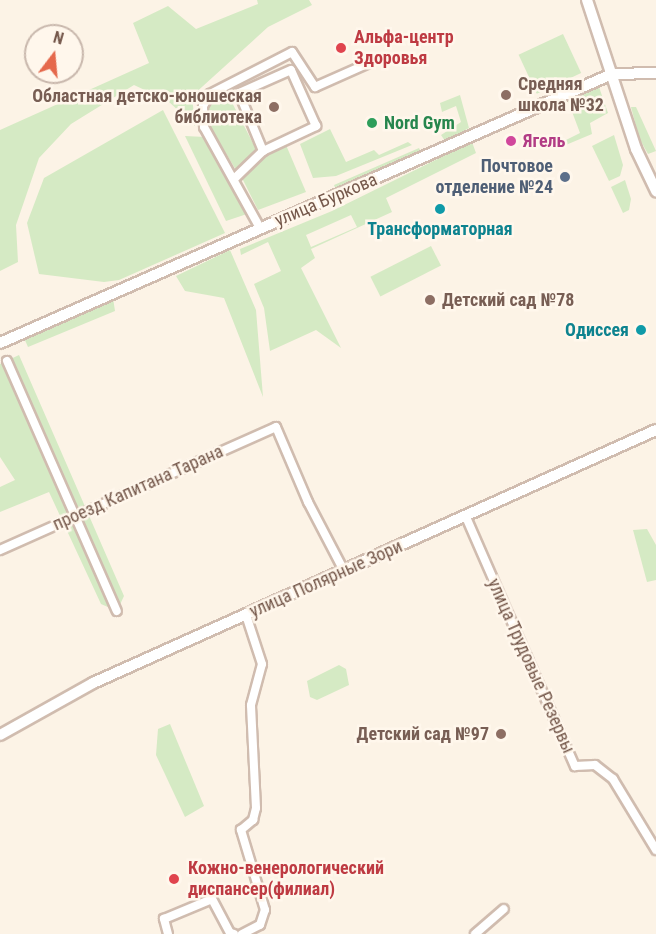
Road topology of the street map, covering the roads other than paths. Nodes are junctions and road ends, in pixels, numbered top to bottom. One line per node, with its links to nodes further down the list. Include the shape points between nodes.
1 (586, 0): 4 (street)
2 (367, 64): 6 (street, via 315,87 292,52 210,94 201,118)
3 (656, 73): 4 (street, улица Буркова)
4 (612, 74): 7 (street, via 636,149); 8 (street, улица Буркова)
5 (263, 151): 5 (street, via 316,126 291,70 239,93); 6 (street)
6 (235, 178): 8 (street)
7 (656, 191)
8 (260, 228): 9 (street, улица Буркова)
9 (0, 343)
10 (7, 361): 12 (street)
11 (656, 430): 13 (street, улица Полярные Зори)
12 (77, 515): 14 (street, проезд Капитана Тарана); 15 (street, проезд Капитана Тарана, via 276,427 308,502); 16 (street)
13 (466, 517): 15 (street, улица Полярные Зори); 19 (street, улица Трудовые Резервы, via 575,766 595,765 613,779)
14 (0, 550)
15 (344, 571): 17 (street, улица Полярные Зори)
16 (117, 611)
17 (246, 615): 18 (street, улица Полярные Зори, via 56,701); 23 (street, via 262,664 251,705 256,808 253,820 241,830 265,910 260,925)
18 (0, 735)
19 (656, 850)
20 (504, 909): 24 (street)
21 (168, 934): 22 (street, via 164,920 212,899)
22 (234, 934)
23 (242, 934)
24 (475, 934)

